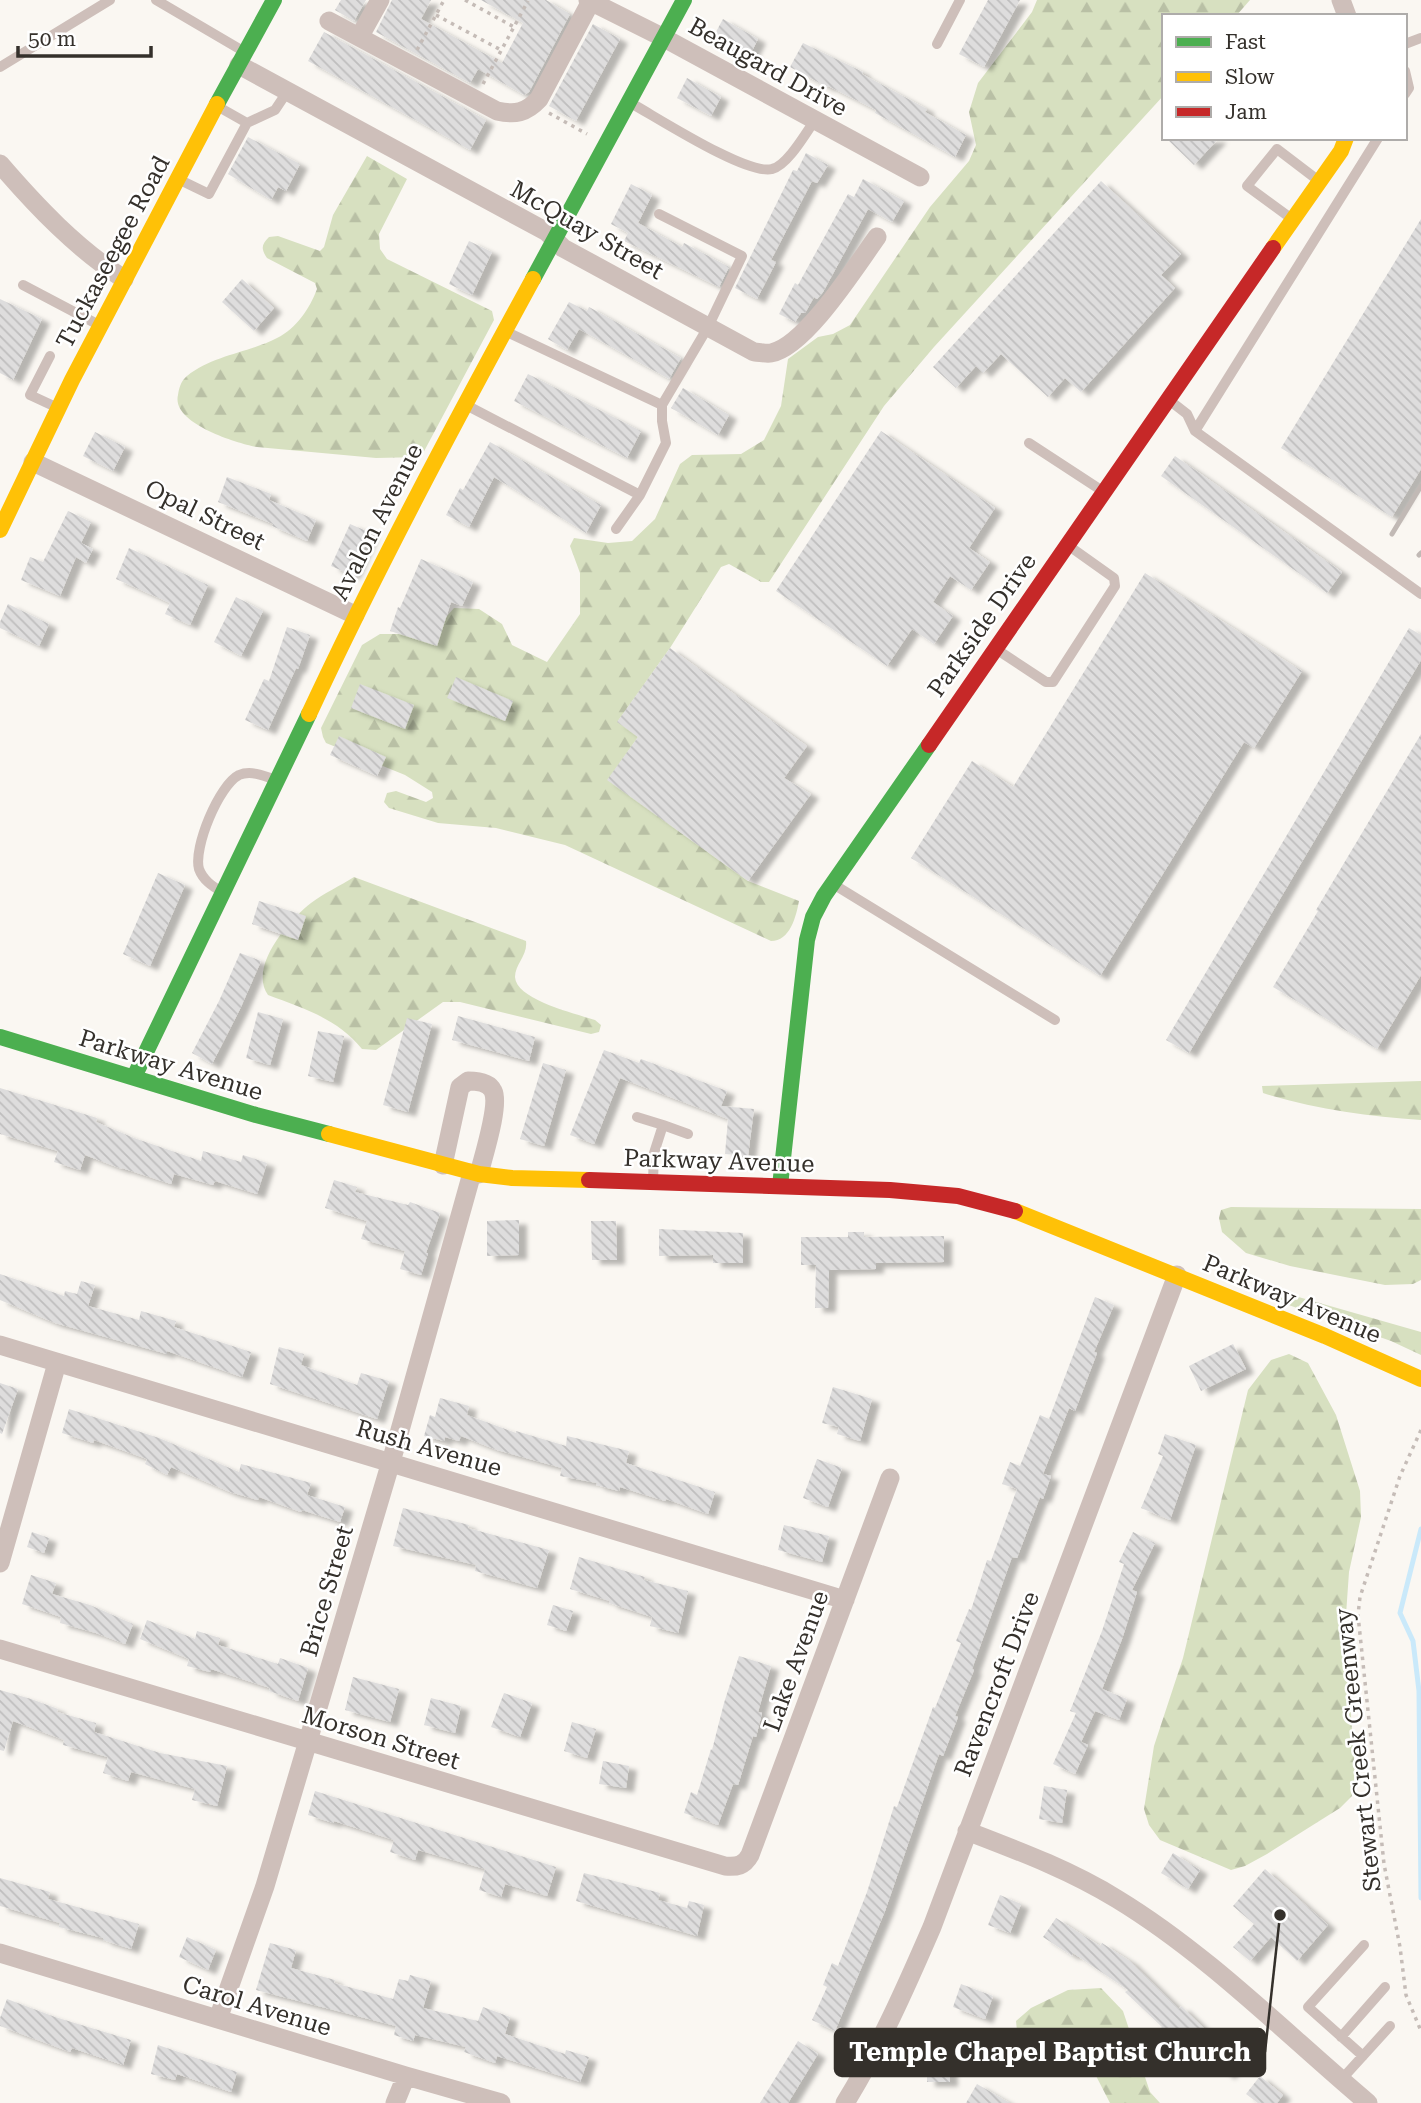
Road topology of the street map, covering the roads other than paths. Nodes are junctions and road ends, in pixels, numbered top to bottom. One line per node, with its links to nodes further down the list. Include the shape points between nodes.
1 (110, 0): 13 (lane)
2 (156, 0): 12 (lane)
3 (273, 0): 12 (street, Tuckaseegee Road)
4 (380, 0): 9 (street)
5 (684, 0): 10 (street, Avalon Avenue)
6 (960, 0): 11 (lane)
7 (589, 1): 9 (street, Beaugard Drive, via 538,99 520,113 497,111); 10 (street, Beaugard Drive)
8 (330, 20): 9 (street, Beaugard Drive)
9 (360, 36)
10 (664, 38): 15 (street, Avalon Avenue); 17 (street, Beaugard Drive)
11 (937, 44)
12 (242, 59): 14 (street, McQuay Street); 16 (street, Tuckaseegee Road)
13 (0, 67)
14 (287, 92): 18 (lane, via 275,110); 28 (street, McQuay Street, via 547,232)
15 (629, 102): 17 (lane, via 694,140 761,169 773,169 786,160); 28 (street, Avalon Avenue)
16 (216, 106): 18 (lane); 23 (street, Tuckaseegee Road)
17 (815, 120): 22 (street, Beaugard Drive)
18 (247, 123): 23 (lane, via 209,194)
19 (1345, 140): 24 (street, Parkside Drive)
20 (1377, 140): 39 (lane)
21 (0, 164): 29 (street, via 40,209)
22 (920, 177)
23 (177, 178): 29 (street, Tuckaseegee Road)
24 (1320, 182): 26 (street, Parkside Drive); 26 (lane, via 1277,149 1247,186)
25 (659, 214): 32 (lane, via 742,256)
26 (1294, 220): 35 (street, Parkside Drive)
27 (877, 237): 32 (street, McQuay Street, via 806,332 789,346 770,354 754,352)
28 (554, 240): 32 (street, McQuay Street); 33 (street, Avalon Avenue)
29 (124, 279): 31 (street, Tuckaseegee Road)
30 (23, 285): 31 (lane)
31 (100, 325): 38 (street, Tuckaseegee Road)
32 (708, 327): 37 (lane)
33 (505, 331): 36 (street, Avalon Avenue); 37 (lane)
34 (50, 356): 38 (lane, via 30,395)
35 (1168, 400): 39 (lane, via 1187,414); 42 (street, Parkside Drive)
36 (465, 405): 43 (lane); 48 (street, Avalon Avenue)
37 (662, 405): 43 (lane, via 666,443)
38 (58, 408): 41 (street, Tuckaseegee Road)
39 (1195, 430): 47 (lane)
40 (1029, 443): 42 (lane)
41 (33, 462): 45 (street, Tuckaseegee Road); 48 (street, Opal Street)
42 (1105, 493): 46 (street, Parkside Drive)
43 (640, 495): 44 (lane)
44 (617, 529)
45 (0, 530)
46 (1069, 546): 49 (street, Parkside Drive); 49 (lane, via 1114,578 1115,586 1053,682)
47 (1421, 594)
48 (355, 615): 50 (street, Avalon Avenue)
49 (994, 648): 51 (street, Parkside Drive)
50 (278, 781): 52 (street, Avalon Avenue); 52 (lane, via 241,774 216,805 198,861 206,881)
51 (833, 884): 53 (lane); 62 (street, Parkside Drive, via 813,918 807,940)
52 (222, 893): 55 (street, Avalon Avenue)
53 (1055, 1020)
54 (0, 1037): 55 (street, Parkway Avenue)
55 (134, 1077): 59 (street, Parkway Avenue)
56 (637, 1117): 57 (lane)
57 (663, 1125): 58 (lane); 61 (lane, via 654,1153)
58 (688, 1134)
59 (443, 1165): 60 (street, Parkway Avenue); 60 (street, Brice Street, via 460,1087 468,1081 481,1083 489,1086 494,1111)
60 (476, 1174): 61 (street, Parkway Avenue); 67 (street, Brice Street)
61 (653, 1182): 62 (street, Parkway Avenue)
62 (780, 1186): 63 (street, Parkway Avenue, via 890,1190 999,1205)
63 (1177, 1275): 66 (street, Parkway Avenue); 73 (street, Ravencroft Drive)
64 (0, 1345): 65 (street, Rush Avenue)
65 (57, 1363): 67 (street, Rush Avenue); 69 (street)
66 (1421, 1380)
67 (390, 1463): 70 (street, Rush Avenue); 72 (street, Brice Street)
68 (890, 1478): 70 (street, Lake Avenue)
69 (0, 1563)
70 (845, 1600): 74 (street, Lake Avenue)
71 (0, 1649): 72 (street, Morson Street)
72 (308, 1742): 74 (street, Morson Street, via 725,1866); 78 (street, Brice Street, via 265,1886)
73 (967, 1831): 83 (street, via 1032,1856 1128,1906 1219,1974); 84 (street, Ravencroft Drive, via 932,1927)
74 (747, 1861)
75 (1364, 1945): 80 (lane, via 1308,2007)
76 (0, 1953): 78 (street, Carol Avenue)
77 (1385, 1987): 80 (lane)
78 (218, 2019): 82 (street, Carol Avenue)
79 (1390, 2026): 81 (lane)
80 (1341, 2037): 81 (lane)
81 (1363, 2056): 83 (lane)
82 (406, 2076): 85 (street); 86 (street, Carol Avenue)
83 (1341, 2080): 87 (street)
84 (850, 2101)
85 (395, 2103)
86 (501, 2103)
87 (1368, 2103)

